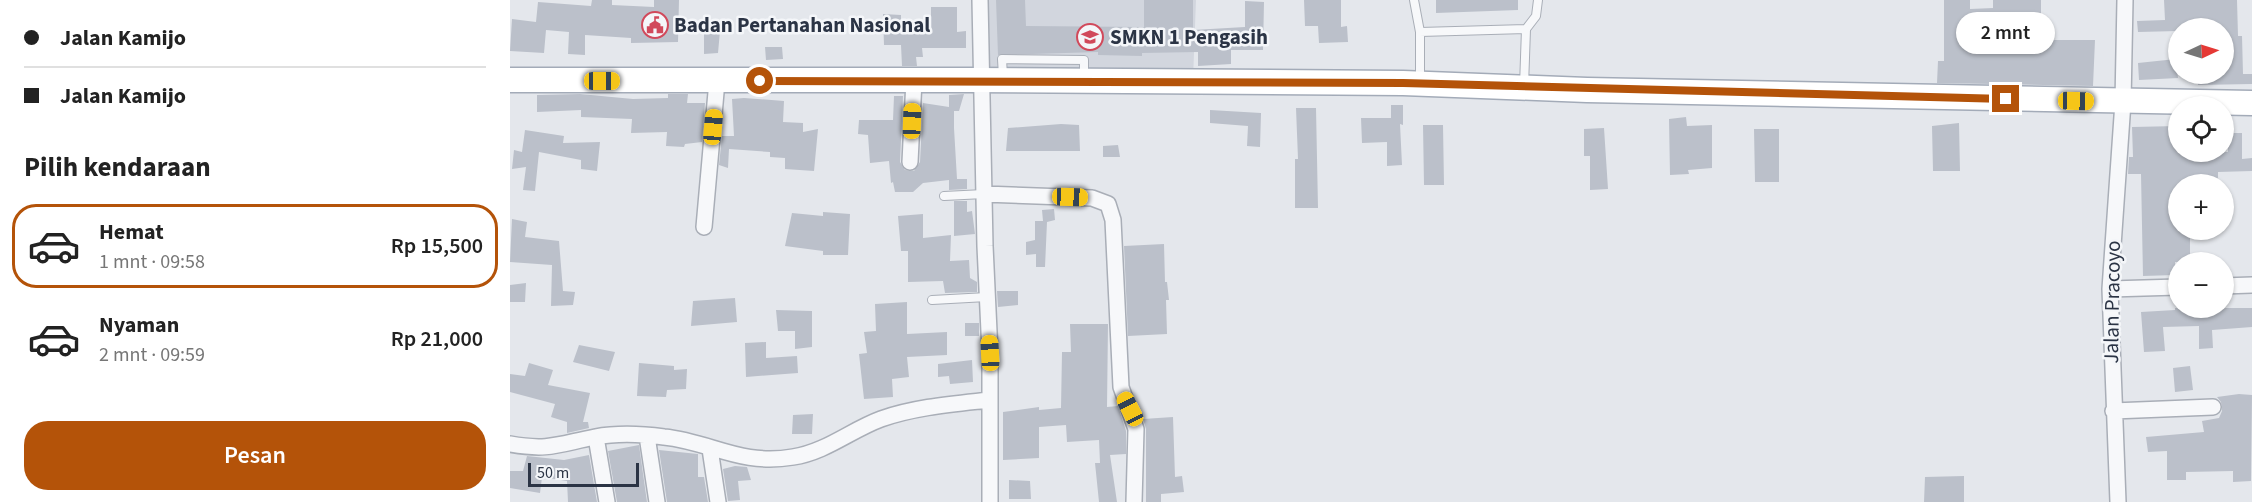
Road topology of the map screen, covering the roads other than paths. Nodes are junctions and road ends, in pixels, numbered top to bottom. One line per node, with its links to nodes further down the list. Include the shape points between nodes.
1 (980, 0): 9 (street)
2 (1414, 0): 6 (lane)
3 (1538, 0): 5 (lane, via 1536,16)
4 (2125, 0): 13 (street, Jalan Pracoyo)
5 (1526, 29): 6 (lane); 12 (lane)
6 (1420, 32): 11 (lane)
7 (510, 80): 10 (main road)
8 (914, 80): 9 (main road); 10 (main road); 15 (street)
9 (992, 80): 11 (main road); 16 (street)
10 (717, 81): 18 (street)
11 (1420, 84): 12 (main road)
12 (1524, 87): 13 (main road)
13 (2123, 102): 14 (main road); 22 (street, Jalan Pracoyo)
14 (2252, 103)
15 (910, 162)
16 (984, 194): 17 (lane); 23 (street); 36 (street, via 1092,198 1108,204 1112,212 1121,387 1136,429)
17 (944, 196)
18 (704, 227)
19 (2252, 285): 20 (street)
20 (2234, 286)
21 (2168, 287): 22 (street)
22 (2110, 289): 27 (street, Jalan Pracoyo)
23 (987, 297): 24 (lane); 25 (street)
24 (932, 300)
25 (989, 400): 31 (street, via 883,418 815,452 794,457 758,460); 35 (street)
26 (2213, 407): 27 (street)
27 (2114, 411): 37 (street, Jalan Pracoyo)
28 (647, 436): 29 (street); 31 (street); 33 (street)
29 (596, 437): 30 (street, via 547,448); 32 (street)
30 (510, 444)
31 (710, 449): 34 (street)
32 (607, 502)
33 (657, 502)
34 (718, 502)
35 (990, 502)
36 (1134, 502)
37 (2118, 502)

